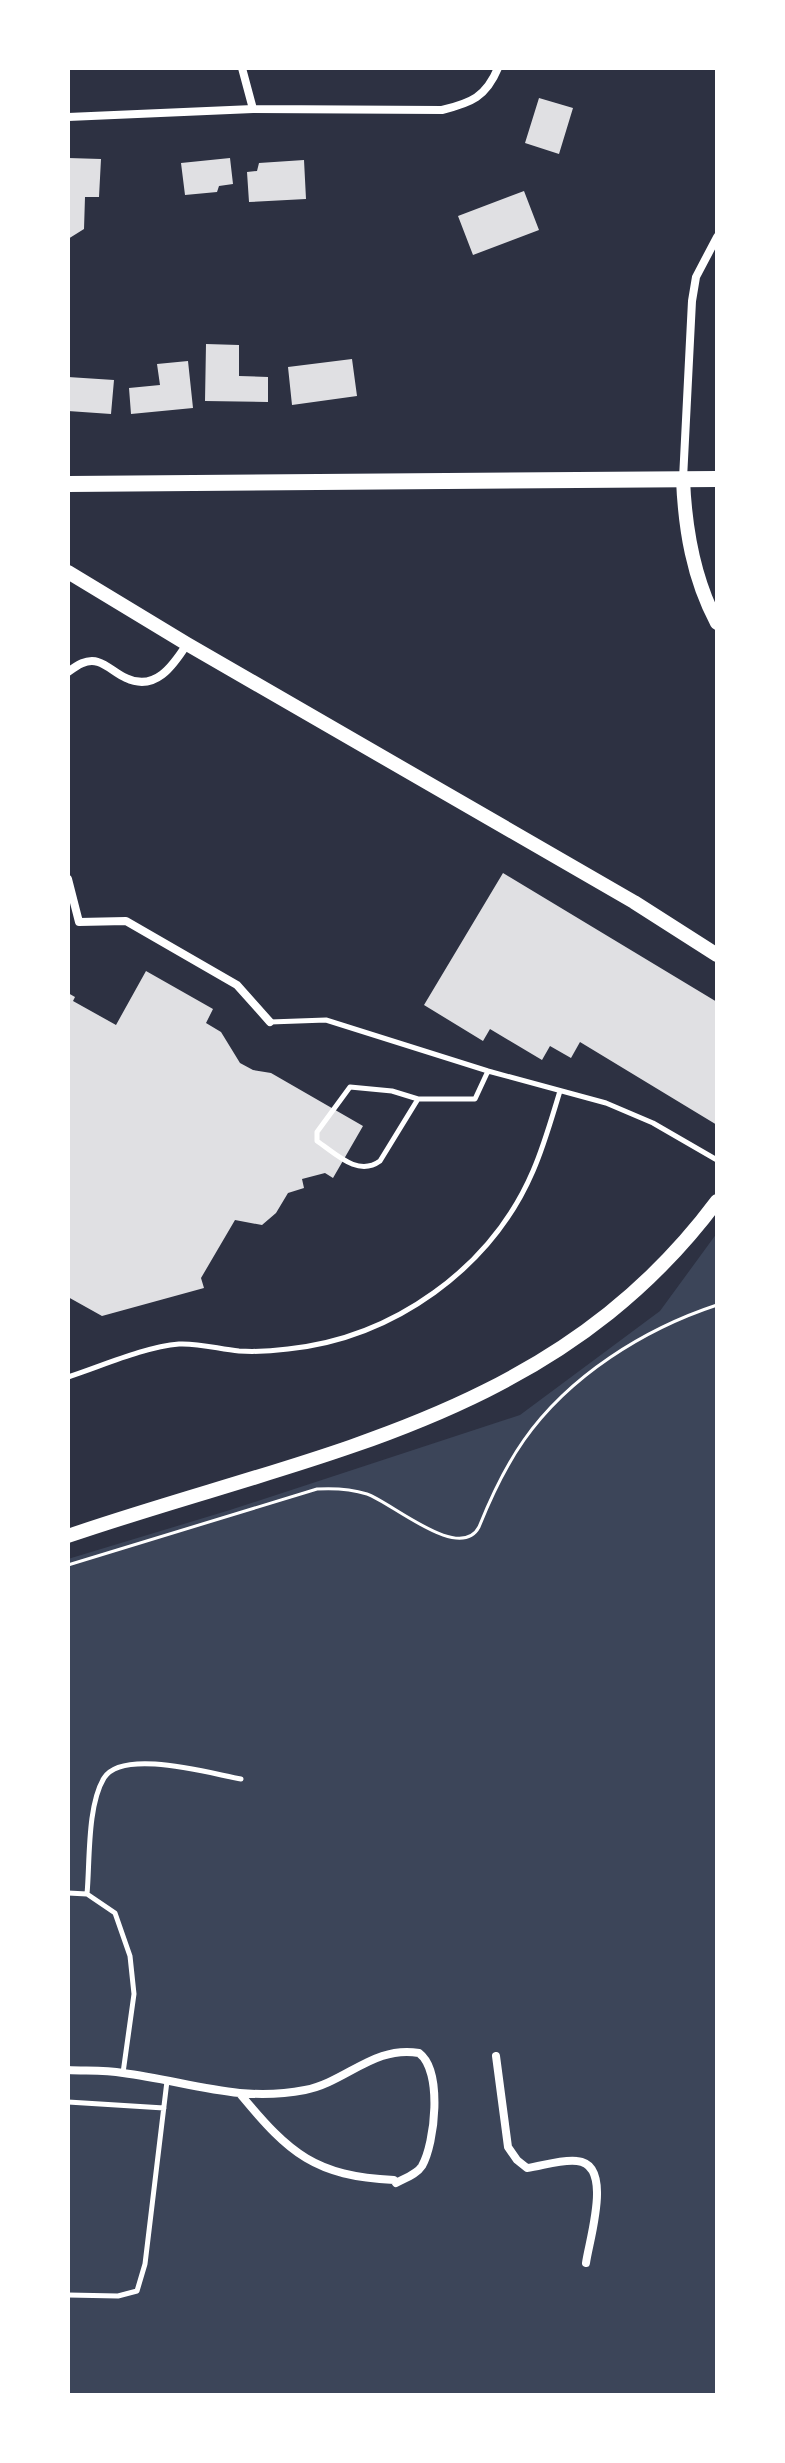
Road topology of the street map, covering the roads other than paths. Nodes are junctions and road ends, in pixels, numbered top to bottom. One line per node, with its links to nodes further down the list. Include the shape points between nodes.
1 (242, 68): 3 (street)
2 (498, 68): 3 (street, via 486,90 469,104 442,110)
3 (253, 109): 4 (street)
4 (68, 117)
5 (717, 237): 6 (street, via 696,277 692,301)
6 (683, 479): 7 (main road); 8 (main road); 10 (street, via 695,565)
7 (717, 479)
8 (68, 484)
9 (68, 572): 11 (street)
10 (717, 623)
11 (187, 644): 12 (street, via 173,667 146,682 128,680 97,661); 14 (street)
12 (68, 672)
13 (68, 879): 15 (street, via 79,922 126,921 237,985)
14 (717, 955)
15 (270, 1022): 16 (lane, via 326,1020)
16 (488, 1071): 17 (lane); 18 (lane, via 475,1099)
17 (560, 1091): 19 (lane, via 624,1109); 21 (lane, via 533,1172 498,1232 412,1308 385,1323 316,1345 239,1351 178,1344)
18 (418, 1099): 18 (lane, via 350,1087 317,1132 317,1141 359,1167 370,1168 380,1161)
19 (717, 1160)
20 (717, 1201): 22 (street, via 673,1254 619,1305 574,1341 494,1388 396,1432)
21 (68, 1377)
22 (68, 1536)
23 (241, 1779): 25 (lane, via 144,1762 105,1776 95,1804)
24 (68, 1893): 25 (lane)
25 (87, 1894): 28 (lane, via 115,1913 130,1956 134,1994)
26 (496, 2056): 33 (street, via 508,2147 517,2160 527,2168 579,2160 597,2181)
27 (68, 2070): 28 (street)
28 (123, 2073): 29 (street)
29 (167, 2081): 30 (street); 32 (lane)
30 (241, 2095): 30 (street, via 315,2088 385,2054 419,2053 433,2080 429,2149 420,2170 396,2183 346,2175 294,2151)
31 (68, 2102): 32 (lane)
32 (164, 2108): 34 (lane, via 137,2291)
33 (586, 2263)
34 (68, 2295)

